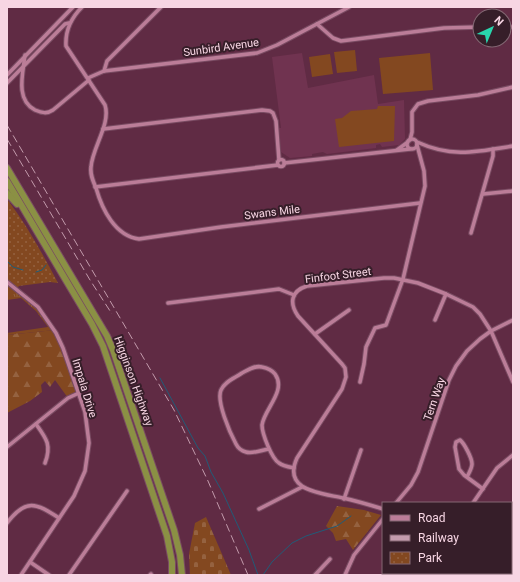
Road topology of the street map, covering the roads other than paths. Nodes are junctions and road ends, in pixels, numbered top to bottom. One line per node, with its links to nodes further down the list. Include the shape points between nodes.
1 (73, 7): 8 (street)
2 (82, 7): 5 (street)
3 (160, 7): 10 (street, via 107,61)
4 (349, 7): 6 (street, Sunbird Avenue)
5 (69, 23): 9 (street, via 65,24); 12 (street, via 66,43)
6 (317, 24): 7 (street, via 333,38 341,41 444,28); 10 (street, Sunbird Avenue, via 257,53)
7 (472, 27)
8 (26, 55): 9 (street, Sunbird Avenue); 11 (street)
9 (24, 66): 12 (street, Sunbird Avenue, via 24,96 30,107 41,113 53,110); 13 (street)
10 (104, 71): 12 (street, Sunbird Avenue)
11 (7, 75)
12 (88, 79): 15 (street, via 106,109)
13 (7, 83)
14 (513, 87): 16 (street, via 418,104 412,112)
15 (103, 129): 23 (street, via 268,110 273,113 276,121); 28 (street, via 91,167)
16 (412, 132): 17 (street); 18 (street)
17 (409, 141): 18 (street, via 413,139); 20 (street, via 407,145); 22 (street)
18 (417, 145): 20 (street); 21 (street, via 462,153); 32 (street, via 425,179)
19 (513, 146): 21 (street)
20 (410, 149): 22 (street)
21 (493, 149): 31 (street)
22 (396, 150): 24 (street)
23 (280, 160): 24 (street); 25 (street)
24 (284, 163): 25 (street, via 282,166)
25 (278, 165): 28 (street)
26 (7, 168): 73 (highway, Higginson Highway, via 113,350 174,530)
27 (7, 181): 33 (highway, Higginson Highway)
28 (95, 187): 32 (street, Swans Mile, via 100,203 115,226 126,235 139,238)
29 (513, 192): 31 (street)
30 (7, 193): 33 (highway)
31 (483, 194): 34 (street)
32 (420, 203): 35 (street)
33 (28, 217): 72 (highway, Higginson Highway, via 103,346 167,536)
34 (471, 233)
35 (403, 279): 37 (street, Finfoot Street); 38 (street, Finfoot Street, via 384,278 307,286); 45 (street, via 386,325 376,328 366,347)
36 (7, 282): 47 (street, Impala Drive, via 38,307 50,323 63,348)
37 (446, 294): 41 (street); 43 (street, Finfoot Street, via 476,310)
38 (294, 296): 39 (street, via 279,289); 44 (street, Finfoot Street, via 293,309)
39 (168, 303)
40 (349, 310): 44 (street)
41 (435, 320)
42 (513, 320): 43 (street, Tern Way)
43 (491, 331): 46 (street, Finfoot Street); 60 (street, Tern Way, via 473,345 456,366 418,472)
44 (315, 334): 54 (street, Finfoot Street, via 342,364 346,372 345,381 297,458)
45 (360, 382)
46 (513, 382)
47 (79, 393): 48 (street); 64 (street, Impala Drive, via 87,423 87,462 78,488)
48 (36, 424): 49 (street); 53 (street, via 47,440)
49 (7, 447)
50 (269, 449): 50 (street, via 262,425 278,384 271,371 257,366 226,383 221,390 220,399 236,444 244,451 250,452); 54 (street, via 278,463)
51 (362, 450): 59 (street)
52 (513, 455): 57 (street, via 498,468)
53 (45, 463)
54 (294, 468): 56 (street, via 295,478)
55 (467, 477): 55 (street, via 458,466 455,447 456,442 460,440 472,463); 57 (street)
56 (302, 487): 59 (street); 62 (street)
57 (483, 489): 61 (street)
58 (127, 490): 71 (street)
59 (344, 499): 63 (street)
60 (397, 502)
61 (474, 502)
62 (259, 509)
63 (382, 509)
64 (59, 518): 66 (street, via 40,507 27,506 15,513); 68 (street, Impala Drive)
65 (382, 520): 75 (street, via 354,555)
66 (7, 523)
67 (330, 559): 74 (street)
68 (30, 562): 69 (street, Impala Drive); 70 (street)
69 (21, 575)
70 (49, 575)
71 (69, 575)
72 (172, 575)
73 (182, 575)
74 (315, 575)
75 (344, 575)

